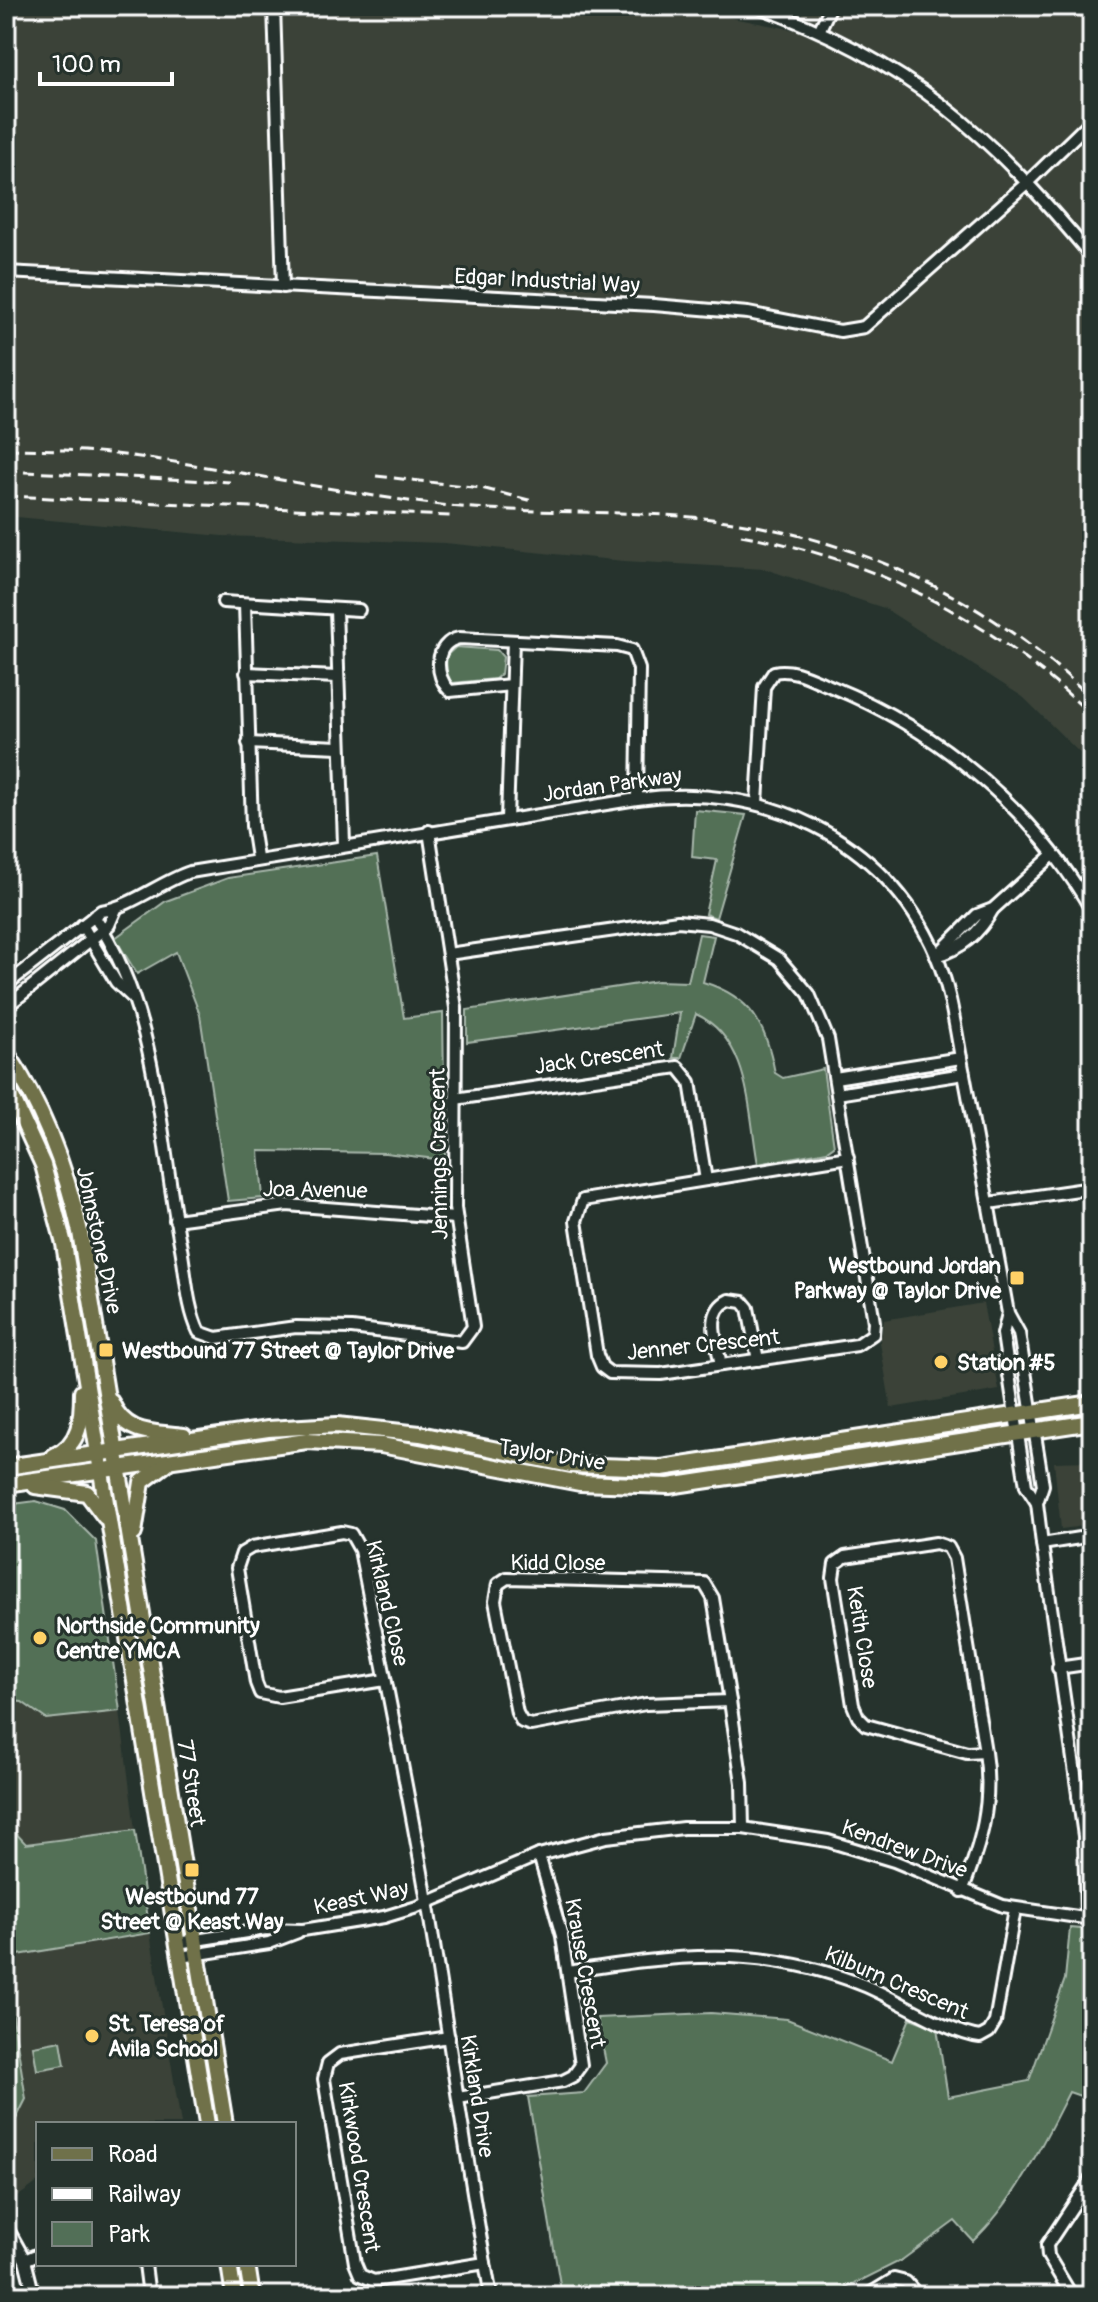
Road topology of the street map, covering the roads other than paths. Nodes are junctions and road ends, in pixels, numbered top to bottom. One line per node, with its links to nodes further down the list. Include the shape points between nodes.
1 (274, 6): 9 (street)
2 (756, 6): 4 (street)
3 (831, 6): 4 (street)
4 (820, 29): 6 (street, via 915,83 967,122)
5 (1092, 120): 6 (street, Edgar Industrial Way)
6 (1029, 181): 7 (street); 9 (street, Edgar Industrial Way, via 864,327 840,331 748,313 654,305)
7 (1092, 257)
8 (6, 272): 9 (street, Edgar Industrial Way)
9 (283, 287)
10 (223, 602): 11 (street)
11 (245, 604): 12 (street); 15 (street)
12 (336, 609): 13 (street); 16 (street)
13 (359, 610)
14 (513, 641): 17 (street); 17 (street, via 455,639 445,644 439,657 440,678 450,691); 20 (street, via 617,646 635,654)
15 (246, 673): 16 (street); 18 (street)
16 (337, 677): 19 (street)
17 (511, 685): 22 (street)
18 (248, 743): 19 (street); 26 (street)
19 (339, 747): 24 (street)
20 (637, 799): 21 (street, Jordan Parkway, via 700,793); 22 (street, Jordan Parkway)
21 (757, 803): 25 (street, via 764,687 774,672 789,671 854,696 929,738 993,789); 34 (street, Jordan Parkway, via 822,828 866,857 906,903)
22 (507, 819): 23 (street, Jordan Parkway)
23 (429, 831): 24 (street, Jordan Parkway); 33 (street, Jennings Crescent)
24 (344, 844): 26 (street, Jordan Parkway)
25 (1053, 855): 28 (street); 34 (street, via 961,946)
26 (257, 858): 27 (street, Jordan Parkway, via 173,877)
27 (116, 909): 29 (street, Jordan Parkway); 31 (street)
28 (1092, 911)
29 (94, 916): 30 (street, Jordan Parkway); 31 (street, Jennings Crescent)
30 (82, 925): 32 (street, Jennings Crescent); 35 (street, Jordan Parkway)
31 (104, 930): 32 (street); 36 (street, Jennings Crescent, via 123,963)
32 (92, 939): 36 (street, Jennings Crescent, via 116,982); 37 (street)
33 (448, 954): 41 (street, Jenner Crescent, via 669,921 724,928 768,951 800,982 825,1028); 44 (street, Jennings Crescent, via 456,1015)
34 (936, 956): 39 (street, Jordan Parkway)
35 (6, 985)
36 (132, 997): 50 (street, Jennings Crescent, via 145,1033)
37 (6, 1007)
38 (6, 1052): 55 (main road, Johnstone Drive, via 36,1103 66,1176)
39 (961, 1058): 40 (street, Jordan Parkway); 41 (street)
40 (964, 1074): 43 (street); 48 (street, Jordan Parkway)
41 (835, 1078): 43 (street, Jenner Crescent)
42 (6, 1084): 52 (main road, Johnstone Drive, via 50,1183)
43 (837, 1094): 45 (street, Jenner Crescent)
44 (455, 1099): 46 (street, Jack Crescent, via 678,1067 690,1082); 49 (street, Jennings Crescent)
45 (848, 1157): 46 (street, Jenner Crescent); 53 (street, Jenner Crescent, via 873,1334 857,1345)
46 (706, 1180): 54 (street, Jenner Crescent, via 583,1200 576,1221 597,1355 604,1370 661,1374)
47 (1092, 1188): 48 (street)
48 (989, 1203): 51 (street, Jordan Parkway)
49 (455, 1218): 50 (street, Joa Avenue, via 287,1205); 50 (street, Jennings Crescent, via 473,1327 467,1339 457,1343 387,1330 318,1327 207,1337 194,1320)
50 (175, 1220)
51 (1008, 1313): 57 (street, Jordan Parkway, via 1019,1333); 58 (street, Jordan Parkway, via 1003,1334)
52 (82, 1352): 64 (main road, Johnstone Drive); 66 (main road, via 82,1406 75,1440)
53 (758, 1360): 54 (street, Jenner Crescent); 54 (street, via 748,1308 729,1300 717,1308 713,1319)
54 (721, 1365)
55 (106, 1391): 62 (main road, via 115,1411 132,1428); 63 (main road, Johnstone Drive)
56 (1092, 1403): 57 (main road, Taylor Drive)
57 (1032, 1412): 58 (main road, Taylor Drive); 60 (street, Jordan Parkway)
58 (1015, 1415): 61 (street, Jordan Parkway); 62 (main road, Taylor Drive, via 662,1468 570,1465 367,1426 306,1425)
59 (1092, 1422): 60 (main road, Taylor Drive)
60 (1035, 1431): 61 (main road, Taylor Drive); 71 (street, Jordan Parkway, via 1043,1485)
61 (1018, 1434): 65 (main road, Taylor Drive, via 651,1487 580,1483 344,1442 273,1444); 71 (street, Jordan Parkway, via 1026,1486)
62 (200, 1439): 63 (main road, Taylor Drive)
63 (115, 1450): 64 (main road, Taylor Drive); 68 (main road, 77 Street)
64 (99, 1453): 66 (main road, Taylor Drive); 69 (main road, 77 Street)
65 (178, 1458): 68 (main road, Taylor Drive); 75 (main road, via 142,1482)
66 (40, 1462): 67 (main road, Taylor Drive)
67 (6, 1467)
68 (118, 1468): 69 (main road, Taylor Drive); 75 (main road, 77 Street)
69 (102, 1470): 70 (main road, Taylor Drive); 73 (main road, 77 Street)
70 (6, 1484): 73 (main road, via 87,1493 99,1505)
71 (1037, 1503): 74 (street)
72 (1092, 1536): 74 (street)
73 (114, 1542): 90 (main road, 77 Street)
74 (1042, 1544): 77 (street)
75 (133, 1562): 89 (main road, 77 Street)
76 (1092, 1663): 77 (street)
77 (1058, 1668): 82 (street)
78 (385, 1680): 78 (street, Kirkland Close, via 360,1550 351,1534 252,1547 242,1553 237,1568 260,1693 279,1697); 86 (street, Kirkland Close)
79 (730, 1701): 79 (street, Kidd Close, via 646,1704 526,1724 518,1717 511,1683 495,1601 498,1584 513,1578 704,1583 713,1598); 83 (street, Kidd Close)
80 (985, 1752): 80 (street, Keith Close, via 967,1753 866,1725 858,1717 833,1578 839,1561 936,1543 952,1552); 85 (street, Keith Close, via 987,1813)
81 (1092, 1794): 82 (street)
82 (1078, 1796): 88 (street)
83 (743, 1828): 84 (street, Kendrew Drive, via 650,1830); 85 (street, Kendrew Drive, via 852,1847)
84 (539, 1855): 86 (street, Kendrew Drive); 91 (street, Krause Crescent)
85 (962, 1891): 87 (street, Kendrew Drive)
86 (427, 1903): 89 (street, Keast Way, via 374,1919 303,1930 269,1943); 92 (street, Kirkland Drive)
87 (1015, 1909): 88 (street, Kendrew Drive); 91 (street, Kilburn Crescent, via 995,2022 980,2037 829,1972 758,1957 670,1956)
88 (1089, 1918)
89 (197, 1947): 90 (street, Keast Way); 95 (main road, 77 Street)
90 (178, 1950): 94 (main road, 77 Street)
91 (568, 1972): 93 (street, Krause Crescent, via 582,2058 577,2073 563,2081)
92 (449, 2037): 93 (street, Kirkland Drive); 100 (street, Kirkwood Crescent, via 340,2054 328,2063 324,2079 360,2275 374,2281)
93 (458, 2098): 100 (street, Kirkland Drive)
94 (207, 2122)
95 (225, 2122)
96 (1092, 2177): 111 (street, via 1047,2245)
97 (6, 2226): 99 (street)
98 (36, 2255): 99 (street)
99 (25, 2260): 104 (street)
100 (485, 2263): 108 (street, Kirkland Drive)
101 (145, 2266): 105 (street)
102 (229, 2266): 106 (main road)
103 (247, 2266): 107 (main road)
104 (34, 2296)
105 (149, 2296)
106 (234, 2296)
107 (252, 2296)
108 (491, 2296)
109 (866, 2296): 110 (street, via 898,2279)
110 (918, 2296)
111 (1072, 2296)

